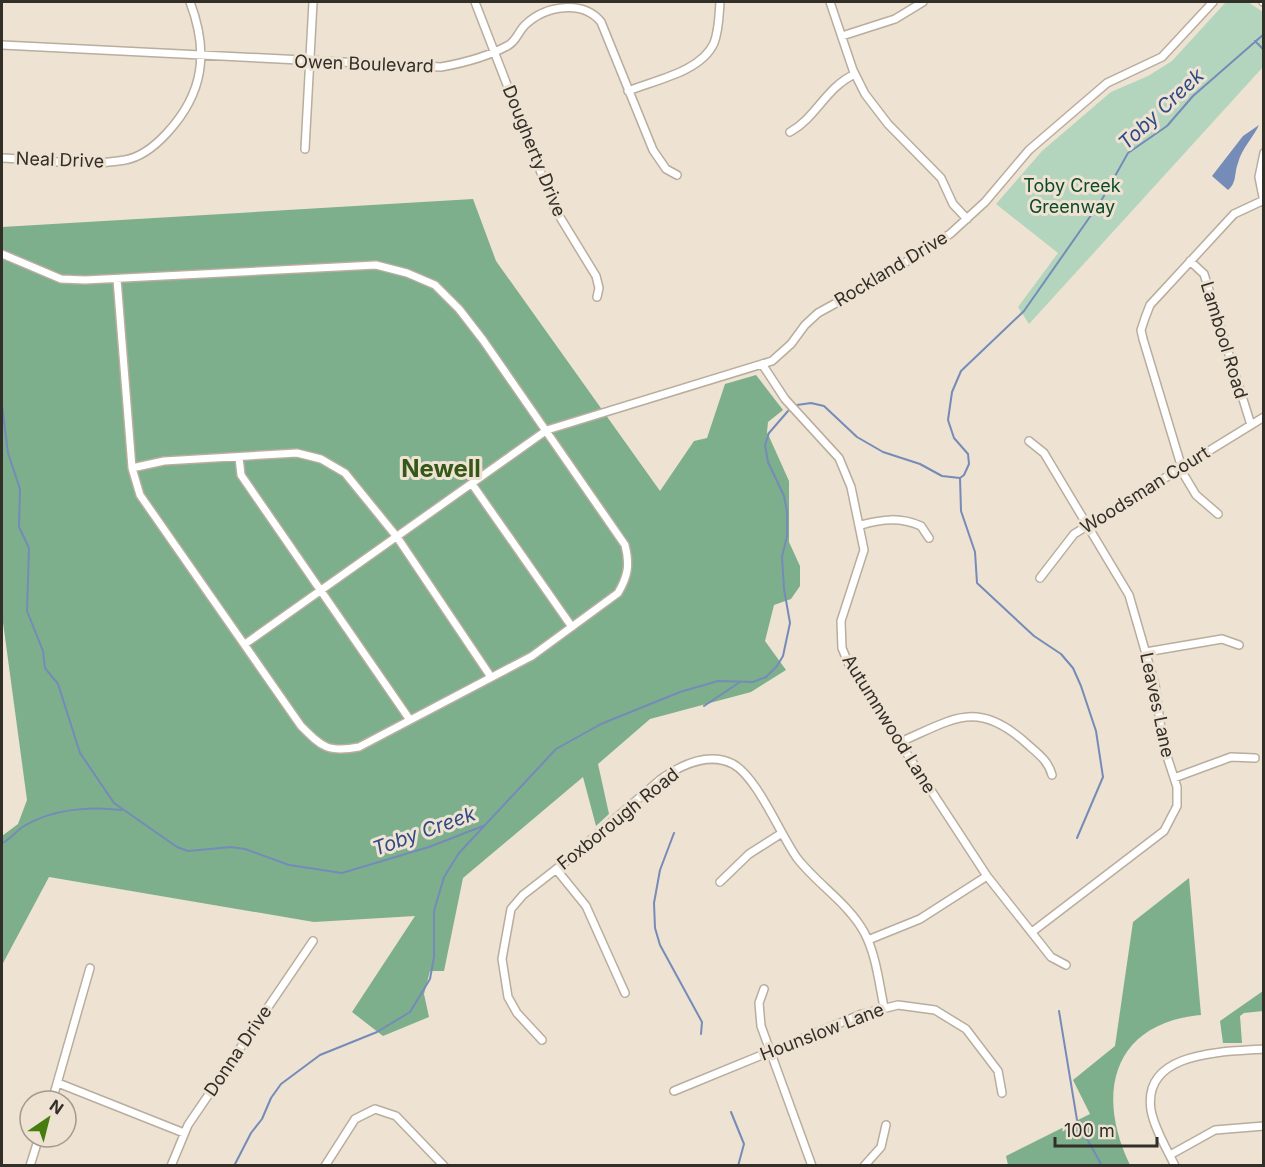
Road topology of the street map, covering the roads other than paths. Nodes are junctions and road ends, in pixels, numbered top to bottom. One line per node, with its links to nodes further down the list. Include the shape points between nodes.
1 (190, 2): 11 (street, Neal Drive)
2 (313, 2): 12 (street)
3 (475, 2): 10 (street, Dougherty Drive)
4 (720, 2): 14 (street, via 717,34 704,57)
5 (831, 2): 8 (street)
6 (923, 2): 8 (street, via 895,19)
7 (1214, 2): 21 (street, Rockland Drive, via 1162,57 1107,83 1063,120 1029,150)
8 (842, 36): 13 (street)
9 (2, 45): 11 (street, Owen Boulevard)
10 (494, 52): 12 (street, Owen Boulevard, via 441,67); 14 (street, Owen Boulevard, via 512,43 523,27 538,16 567,5 581,6 591,10 601,22); 25 (street, Dougherty Drive, via 555,208 596,276)
11 (200, 56): 12 (street, Owen Boulevard); 18 (street, Neal Drive, via 193,100 175,124 143,153 127,160 97,163)
12 (310, 62): 16 (street)
13 (855, 74): 15 (street, via 836,84 804,122); 21 (street, via 875,109 941,178 953,204)
14 (628, 91): 19 (street, Owen Boulevard, via 660,163)
15 (790, 132)
16 (305, 149)
17 (1263, 153): 20 (street, via 1259,177)
18 (2, 158)
19 (677, 175)
20 (1263, 200): 23 (street, via 1234,214)
21 (967, 219): 26 (street, Rockland Drive, via 927,250 818,313 784,352)
22 (2, 255): 24 (street, via 60,279)
23 (1190, 261): 28 (street, Lambool Road, via 1204,274); 32 (street, via 1150,305 1141,330)
24 (117, 279): 29 (street, via 376,265 407,273 435,285 459,309); 33 (street)
25 (597, 297)
26 (762, 364): 29 (street, Rockland Drive); 36 (street, Autumnwood Lane, via 785,399 839,458)
27 (1263, 417): 28 (street, Woodsman Court)
28 (1251, 425): 32 (street, Woodsman Court)
29 (547, 430): 34 (street, Rockland Drive); 42 (street, via 625,545 630,564 618,593)
30 (1029, 441): 37 (street, Leaves Lane, via 1044,453)
31 (239, 458): 33 (street, via 164,461); 38 (street, via 297,453 321,459 345,473); 41 (street, via 241,475)
32 (1181, 466): 35 (street, via 1196,495); 37 (street, Woodsman Court)
33 (132, 468): 43 (street, via 140,495)
34 (472, 484): 38 (street, Rockland Drive); 42 (street)
35 (1218, 514)
36 (861, 525): 39 (street, via 901,519 921,526); 48 (street, Autumnwood Lane, via 864,550 841,621 842,648)
37 (1088, 525): 40 (street, Woodsman Court, via 1067,541); 45 (street, Leaves Lane, via 1129,595)
38 (397, 537): 41 (street, Rockland Drive); 46 (street)
39 (929, 538)
40 (1040, 578)
41 (320, 591): 43 (street, Rockland Drive); 47 (street)
42 (572, 627): 46 (street, via 532,656)
43 (245, 644): 47 (street, via 301,726 319,744 338,751 358,747)
44 (1239, 645): 45 (street, via 1222,639)
45 (1146, 652): 51 (street, Leaves Lane, via 1163,744)
46 (490, 677): 47 (street)
47 (410, 720)
48 (898, 743): 50 (street, via 962,717 990,718 1044,759); 54 (street, Autumnwood Lane)
49 (1255, 758): 51 (street, via 1231,758)
50 (1052, 775)
51 (1174, 778): 56 (street, Leaves Lane, via 1177,807 1164,831)
52 (782, 834): 53 (street, Foxborough Road, via 742,770 726,761 700,761 661,779); 55 (street, via 749,854); 57 (street, Foxborough Road, via 797,858 853,916)
53 (556, 869): 62 (street, via 586,906); 64 (street, Foxborough Road, via 516,901 508,918 502,951 508,997)
54 (987, 876): 56 (street, Autumnwood Lane); 57 (street, via 920,919)
55 (720, 882)
56 (1032, 932): 59 (street, Autumnwood Lane, via 1053,959)
57 (868, 940): 63 (street, Foxborough Road)
58 (313, 941): 73 (street, Donna Drive)
59 (1066, 965)
60 (90, 968): 67 (street)
61 (764, 989): 66 (street, via 759,1003 760,1020)
62 (625, 993)
63 (884, 1007): 66 (street, Hounslow Lane); 70 (street, Hounslow Lane, via 924,1006 955,1021 972,1034 998,1071)
64 (542, 1040)
65 (1263, 1049): 75 (street, via 1190,1056 1161,1075 1151,1109)
66 (771, 1051): 69 (street, Hounslow Lane); 80 (street)
67 (58, 1083): 68 (street); 73 (street)
68 (56, 1089)
69 (674, 1091)
70 (1002, 1093)
71 (886, 1125): 81 (street, via 881,1147)
72 (1263, 1126): 75 (street, via 1215,1130)
73 (184, 1133): 77 (street, Donna Drive)
74 (35, 1149): 76 (street)
75 (1170, 1155): 82 (street)
76 (30, 1166)
77 (171, 1166)
78 (325, 1166): 79 (street, via 355,1119 375,1108 396,1116)
79 (444, 1166)
80 (812, 1166)
81 (864, 1166)
82 (1175, 1166)

